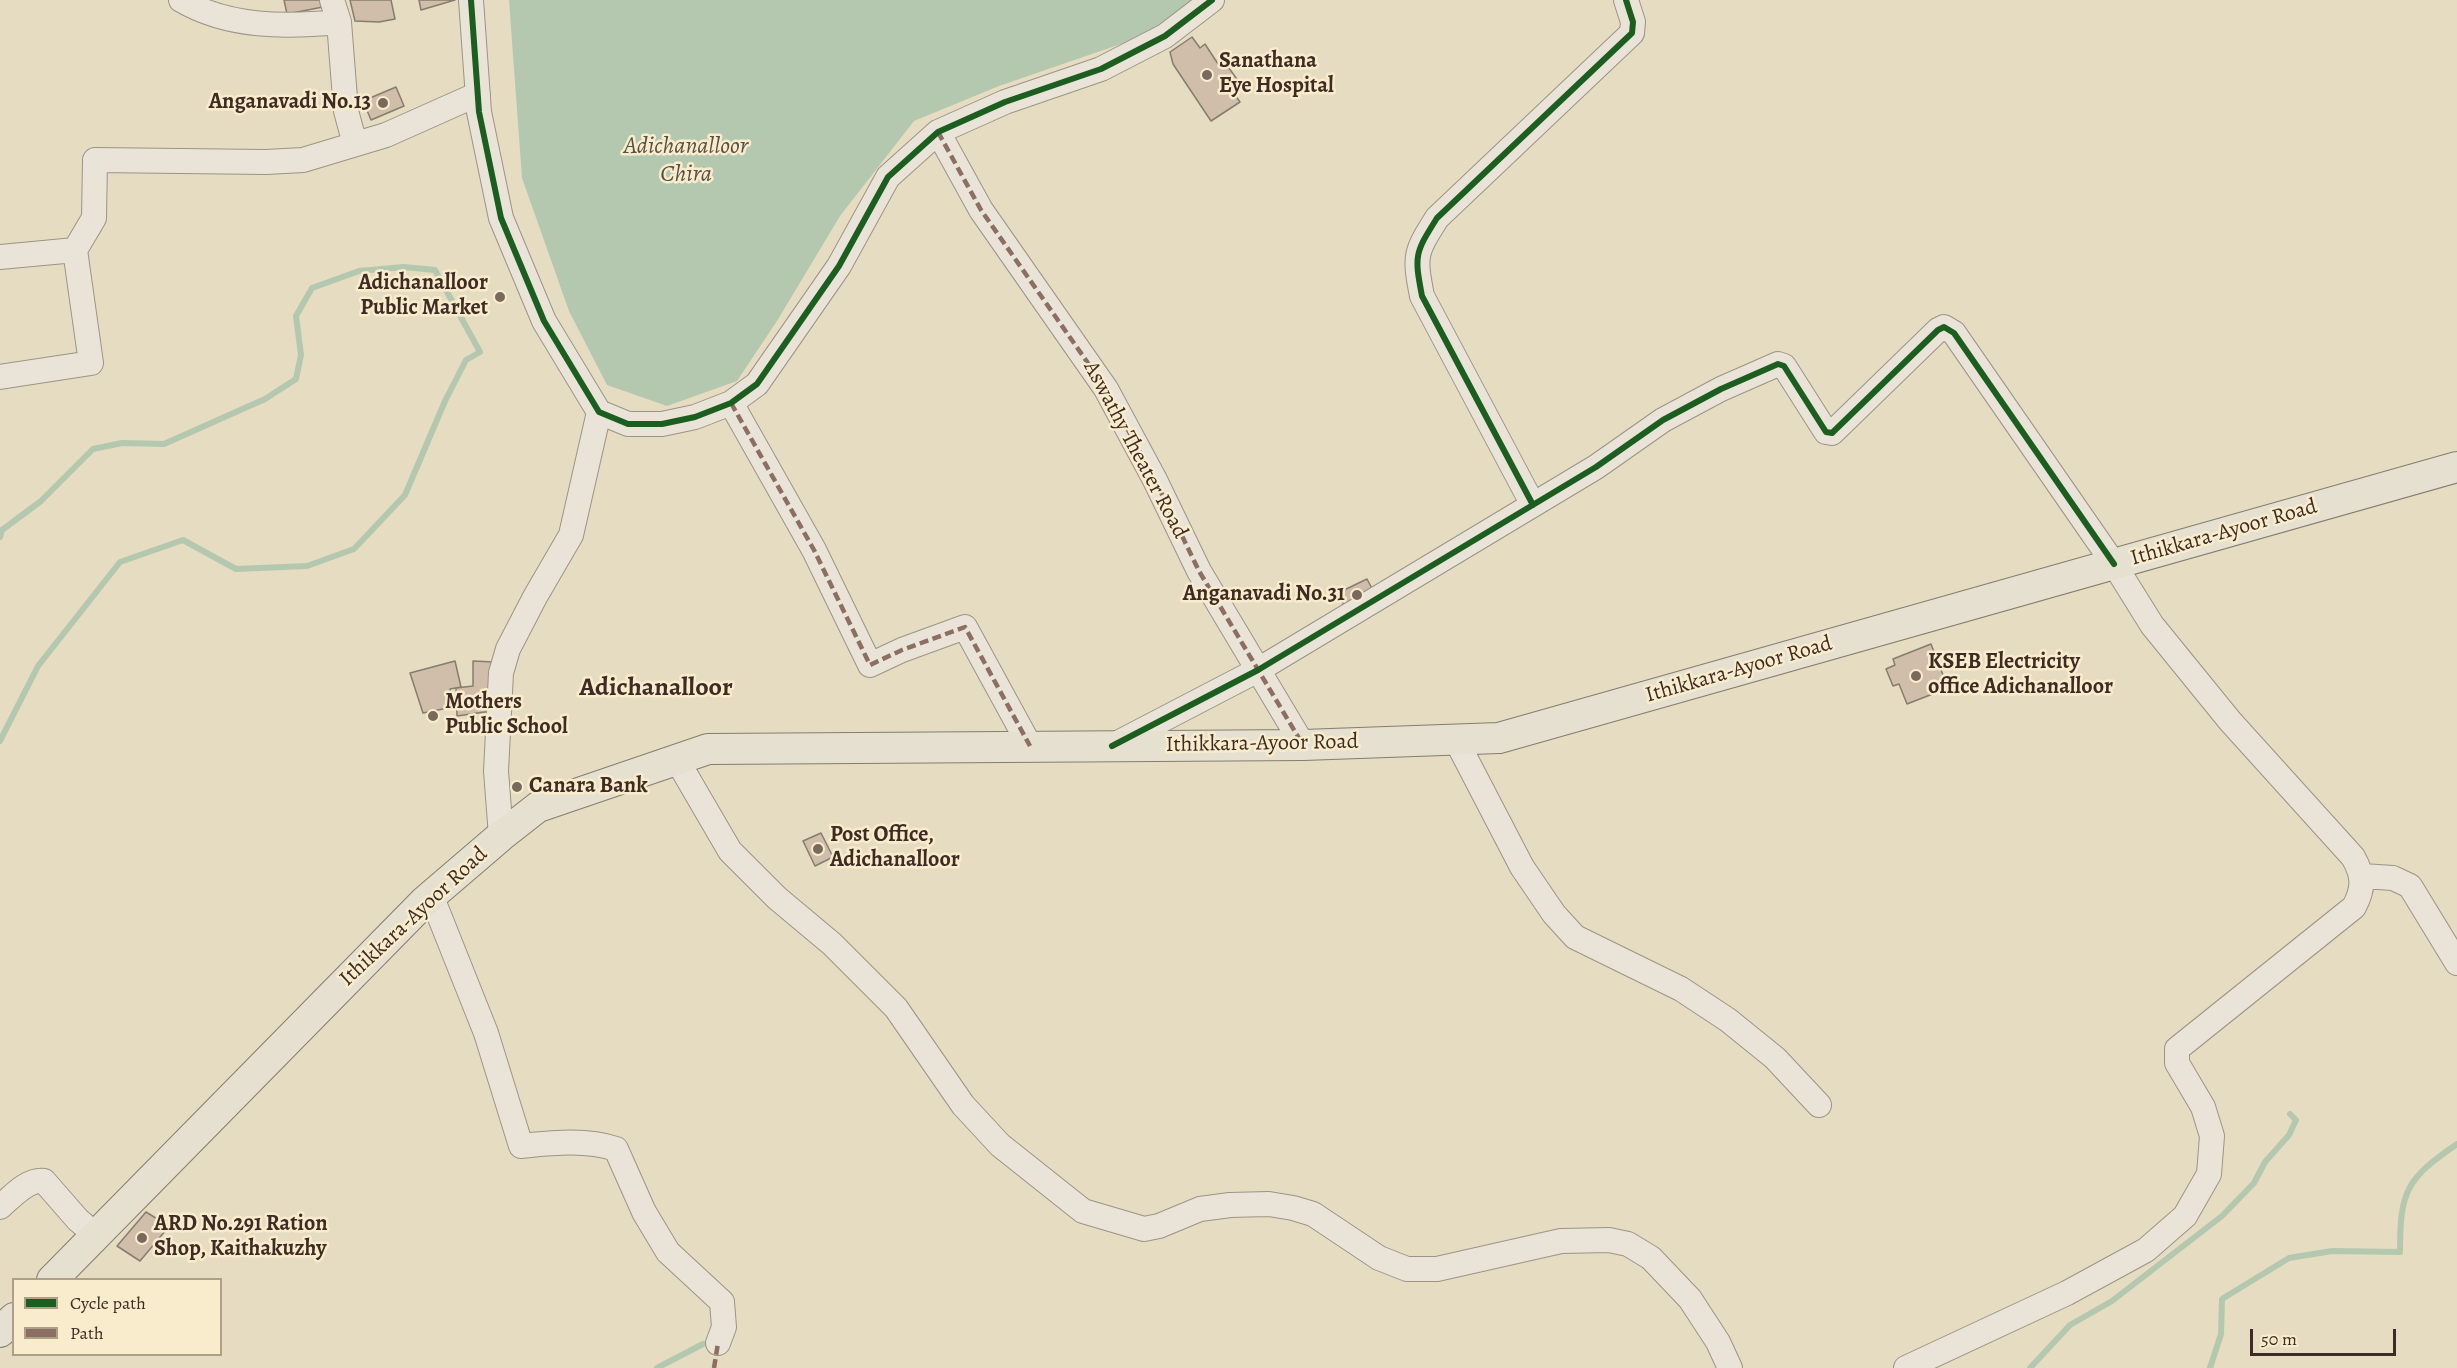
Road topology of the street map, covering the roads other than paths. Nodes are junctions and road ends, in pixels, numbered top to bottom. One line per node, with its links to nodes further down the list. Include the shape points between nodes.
1 (181, 0): 5 (street, via 221,16 287,27)
2 (471, 0): 6 (street)
3 (1212, 0): 7 (street, via 1165,36 1101,69 1005,102)
4 (1626, 0): 15 (street, via 1632,33 1437,218 1418,249 1422,296)
5 (336, 11): 8 (street, via 346,111)
6 (478, 94): 8 (street, via 386,135); 13 (street, via 501,218 544,321)
7 (938, 132): 12 (street, via 888,177 839,266 771,366 757,384); 17 (street, Aswathy Theater Road, via 981,210 1106,389 1199,572)
8 (355, 144): 9 (street, via 303,160 95,160 94,218)
9 (75, 250): 10 (street); 11 (street, via 91,363)
10 (0, 257)
11 (0, 376)
12 (731, 403): 13 (street, via 662,424 628,424); 20 (street, via 814,550 870,665 964,627)
13 (599, 412): 23 (street, via 571,535 508,649 501,673 496,771)
14 (2457, 467): 16 (main road, Ithikkara-Ayoor Road)
15 (1533, 505): 16 (street, via 1663,420 1778,364 1784,366 1826,432 1832,433 1944,327 1954,333); 17 (street)
16 (2114, 564): 18 (main road, Ithikkara-Ayoor Road, via 1499,738); 24 (street, via 2152,625 2230,721 2353,857)
17 (1258, 670): 19 (street, Aswathy Theater Road); 21 (street)
18 (1456, 740): 19 (main road, Ithikkara-Ayoor Road); 27 (street, via 1522,867 1575,937 1682,989 1728,1020 1775,1058)
19 (1303, 745): 21 (main road, Ithikkara-Ayoor Road)
20 (1030, 746): 21 (main road, Ithikkara-Ayoor Road); 22 (main road, Ithikkara-Ayoor Road, via 708,749)
21 (1112, 746)
22 (676, 760): 23 (main road, Ithikkara-Ayoor Road, via 538,807); 34 (street, via 730,851 896,1008 963,1105 1000,1145 1083,1211 1144,1229 1200,1209 1230,1204 1293,1208 1312,1214 1379,1258 1407,1269 1437,1269 1561,1241 1609,1240 1628,1244 1651,1258 1690,1299)
23 (501, 837): 25 (main road, Ithikkara-Ayoor Road)
24 (2362, 876): 26 (street, via 2393,878 2410,886); 35 (street, via 2354,907 2177,1049 2177,1063 2203,1107 2212,1136 2209,1174 2185,1216 2146,1250 2067,1293)
25 (431, 895): 29 (main road, Ithikkara-Ayoor Road); 33 (street, via 486,1033 521,1146 561,1142 616,1149 644,1212 668,1252 722,1302 724,1327)
26 (2457, 963)
27 (1819, 1105)
28 (0, 1208): 29 (street, via 28,1184 44,1181)
29 (96, 1235): 30 (main road, Ithikkara-Ayoor Road)
30 (54, 1278)
31 (12, 1320): 32 (main road)
32 (0, 1332)
33 (718, 1343)
34 (1730, 1368)
35 (1906, 1368)

